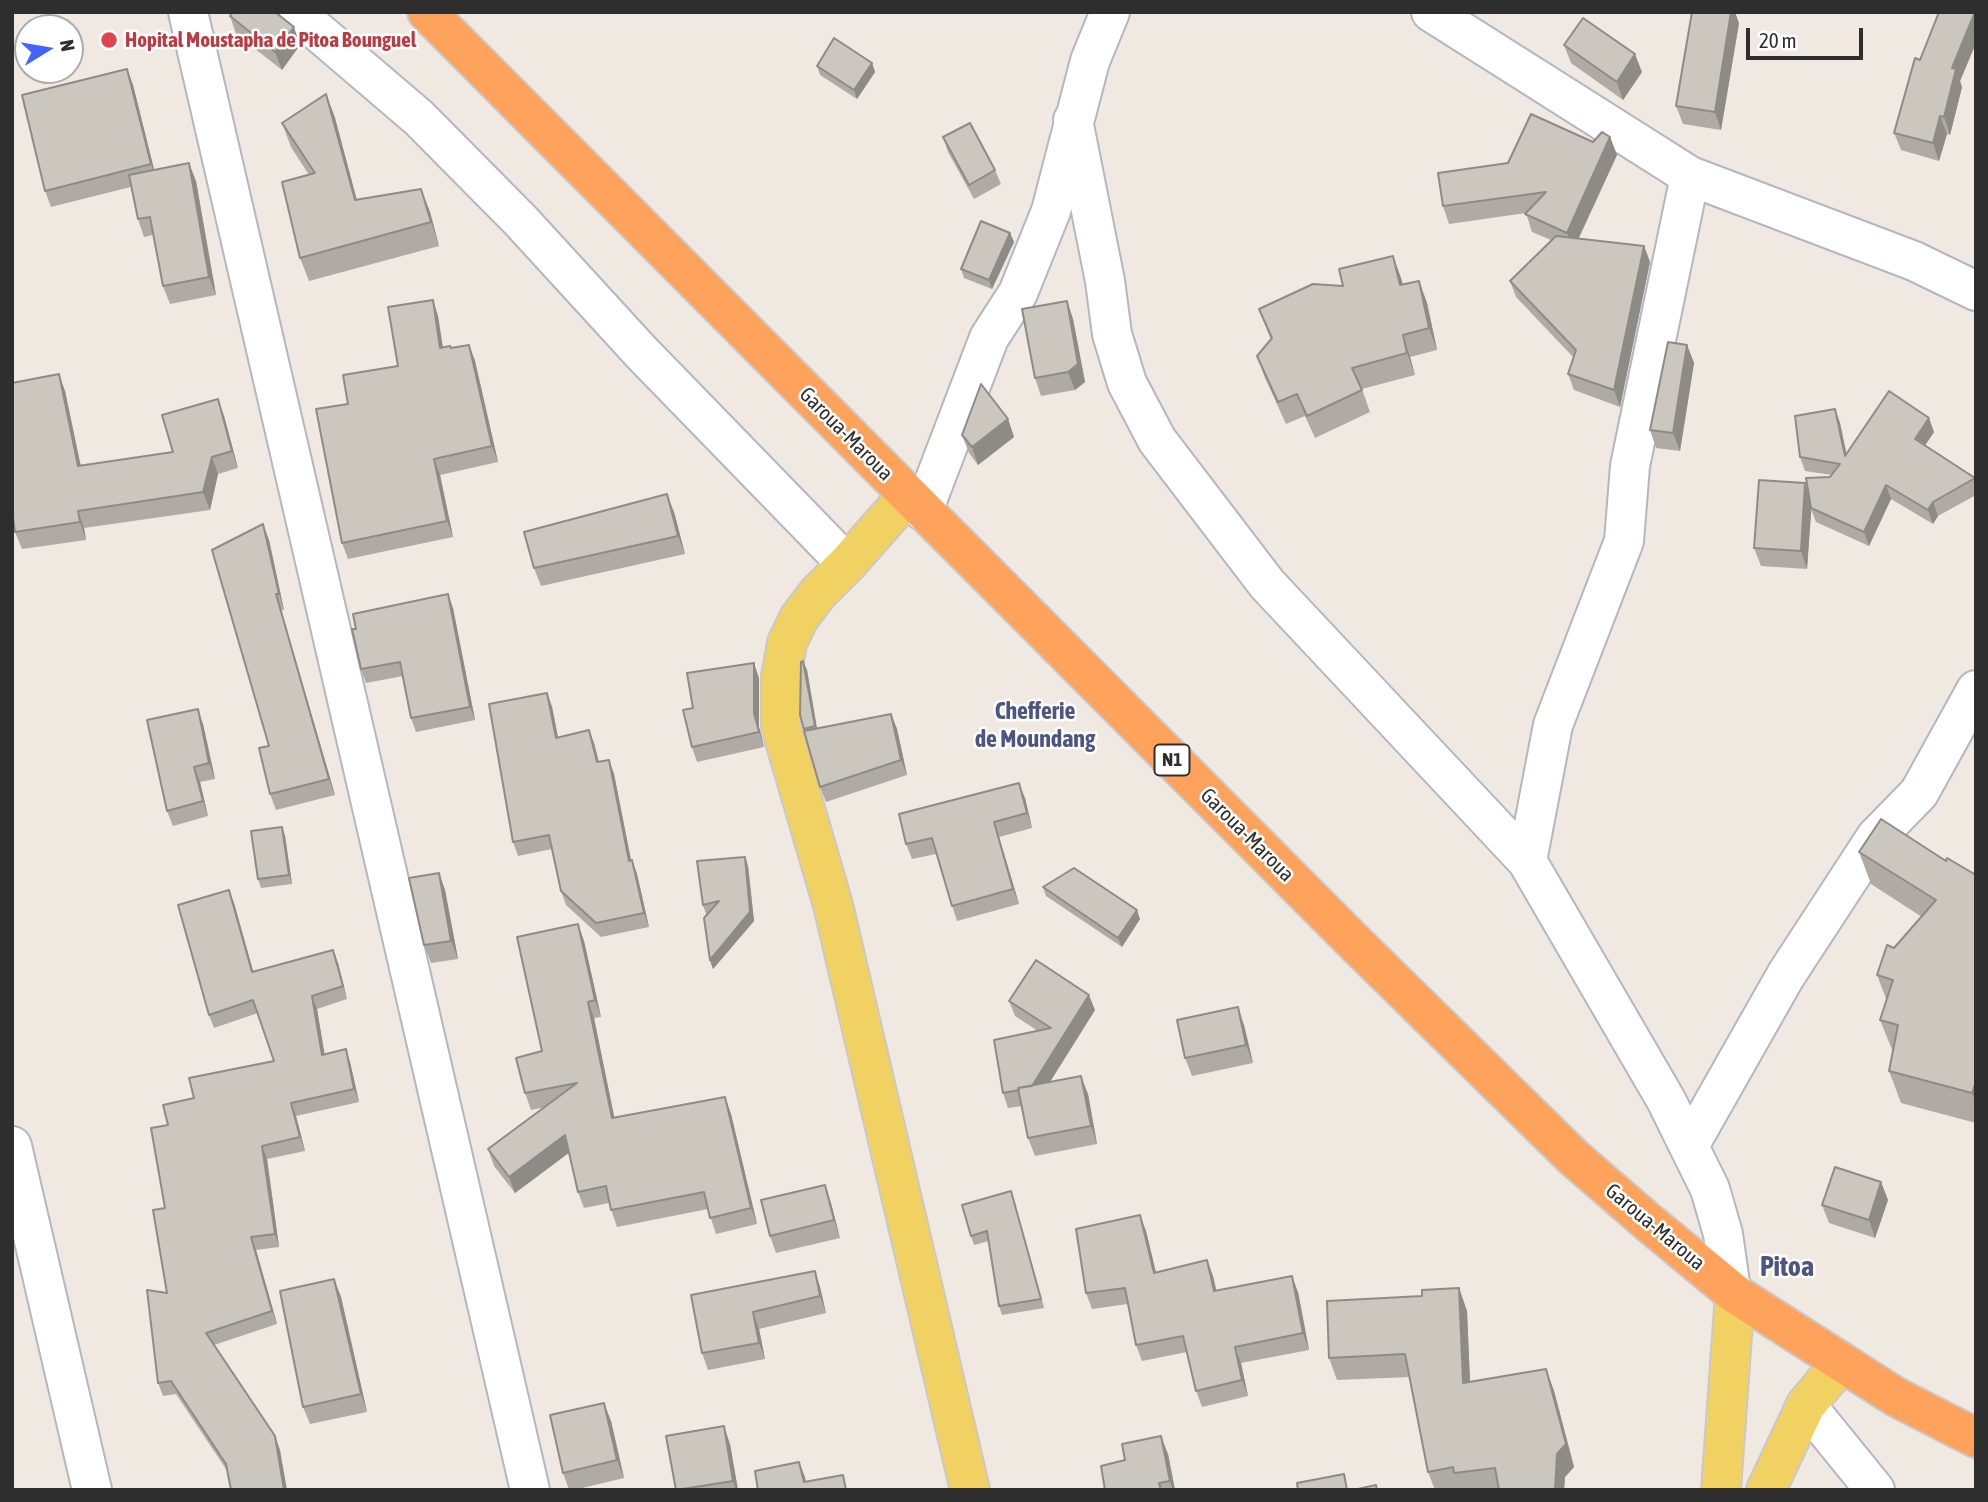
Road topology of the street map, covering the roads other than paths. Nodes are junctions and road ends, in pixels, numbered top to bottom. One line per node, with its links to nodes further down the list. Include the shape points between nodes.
1 (188, 12): 20 (street)
2 (295, 12): 10 (street, via 419,118)
3 (427, 12): 9 (highway, Garoua-Maroua / N1)
4 (1110, 12): 6 (street)
5 (1431, 12): 7 (street)
6 (1073, 120): 9 (street, via 1051,211 1018,293 989,338); 12 (street, via 1112,334 1127,383 1157,440 1267,584)
7 (1690, 176): 8 (street, via 1914,261); 12 (street, via 1630,466 1624,541 1553,725)
8 (1976, 291)
9 (915, 503): 10 (main road); 15 (highway, Garoua-Maroua / N1, via 1573,1157)
10 (847, 564): 21 (main road, via 799,618 788,643 781,727 833,905)
11 (1976, 690): 14 (street, via 1919,793 1876,837 1786,975)
12 (1527, 862): 14 (street)
13 (12, 1146): 19 (street)
14 (1689, 1146): 15 (street, via 1710,1189)
15 (1733, 1292): 16 (highway, Garoua-Maroua / N1); 22 (main road)
16 (1841, 1363): 17 (main road); 18 (highway, Garoua-Maroua / N1)
17 (1806, 1405): 23 (main road); 24 (street)
18 (1976, 1438)
19 (92, 1490)
20 (530, 1490)
21 (970, 1490)
22 (1721, 1490)
23 (1766, 1490)
24 (1875, 1490)

